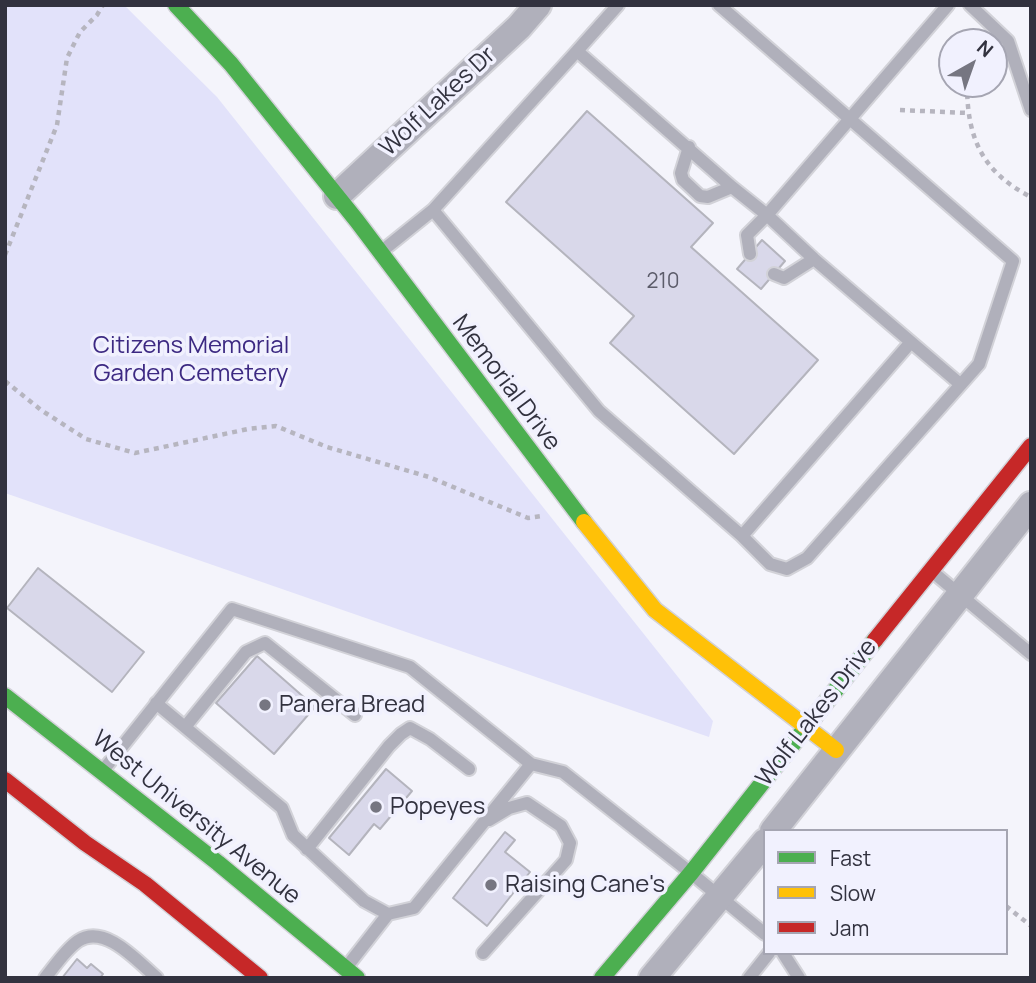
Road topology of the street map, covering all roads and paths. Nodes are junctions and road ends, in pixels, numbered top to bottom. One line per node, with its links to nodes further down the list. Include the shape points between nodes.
1 (103, 5): 22 (path, via 80,32 67,58 57,125)
2 (176, 5): 16 (street, Memorial Drive)
3 (538, 5): 16 (street, Wolf Lakes Dr)
4 (618, 5): 8 (lane)
5 (719, 5): 13 (lane)
6 (948, 5): 13 (lane)
7 (970, 5): 11 (lane, via 1008,41)
8 (577, 51): 14 (lane); 18 (lane)
9 (967, 98): 12 (path)
10 (900, 110): 12 (path)
11 (1031, 110)
12 (968, 113): 17 (path, via 984,159 1014,188)
13 (850, 118): 19 (lane); 27 (lane, via 1013,261 979,364)
14 (688, 148): 15 (lane); 15 (lane, via 681,173 700,196)
15 (732, 187): 19 (lane)
16 (337, 196): 20 (street, Memorial Drive)
17 (1031, 197)
18 (433, 210): 20 (lane); 31 (lane, via 599,411)
19 (767, 215): 21 (lane, via 747,236); 23 (lane)
20 (380, 252): 29 (street, Memorial Drive)
21 (750, 254)
22 (5, 255)
23 (814, 259): 24 (lane, via 784,278); 25 (lane)
24 (774, 274)
25 (911, 342): 27 (lane); 31 (lane)
26 (5, 381): 29 (path, via 86,439 135,453 276,426 327,447 429,477 528,518 548,515)
27 (960, 384): 31 (lane, via 807,558 787,569 771,564)
28 (1031, 446): 32 (street, Wolf Lakes Drive)
29 (567, 502): 38 (street, Memorial Drive, via 655,610)
30 (1031, 505): 33 (street, Wolf Lakes Drive)
31 (742, 536)
32 (931, 570): 33 (lane); 38 (street, Wolf Lakes Drive)
33 (960, 594): 34 (lane); 40 (street, Wolf Lakes Drive)
34 (1028, 647)
35 (5, 696): 43 (street, West University Avenue)
36 (156, 703): 39 (lane); 41 (lane, via 232,608 411,667); 43 (lane)
37 (355, 715): 39 (lane, via 265,643 246,652)
38 (806, 725): 40 (street, Memorial Drive); 49 (street, Wolf Lakes Drive)
39 (185, 727): 48 (lane, via 282,808 293,835)
40 (836, 750): 46 (street, Wolf Lakes Drive)
41 (531, 764): 45 (lane); 49 (lane, via 563,772)
42 (469, 769): 48 (lane, via 410,728 389,746)
43 (103, 771): 58 (street, West University Avenue)
44 (5, 780): 61 (street, via 145,884)
45 (480, 826): 52 (lane, via 414,908); 55 (lane, via 527,803 561,826 570,842 566,860)
46 (776, 829)
47 (763, 844): 50 (street)
48 (307, 849): 52 (lane, via 364,901)
49 (691, 873): 50 (lane); 62 (street, Wolf Lakes Drive)
50 (720, 898): 54 (lane); 63 (street)
51 (1008, 908): 53 (path)
52 (387, 914): 58 (lane)
53 (1031, 926)
54 (763, 932)
55 (483, 953)
56 (767, 955): 64 (lane)
57 (784, 955): 65 (lane)
58 (351, 973)
59 (45, 978): 60 (lane, via 67,951 91,935 109,939)
60 (157, 978)
61 (260, 978)
62 (602, 978)
63 (652, 978)
64 (749, 978)
65 (799, 978)

